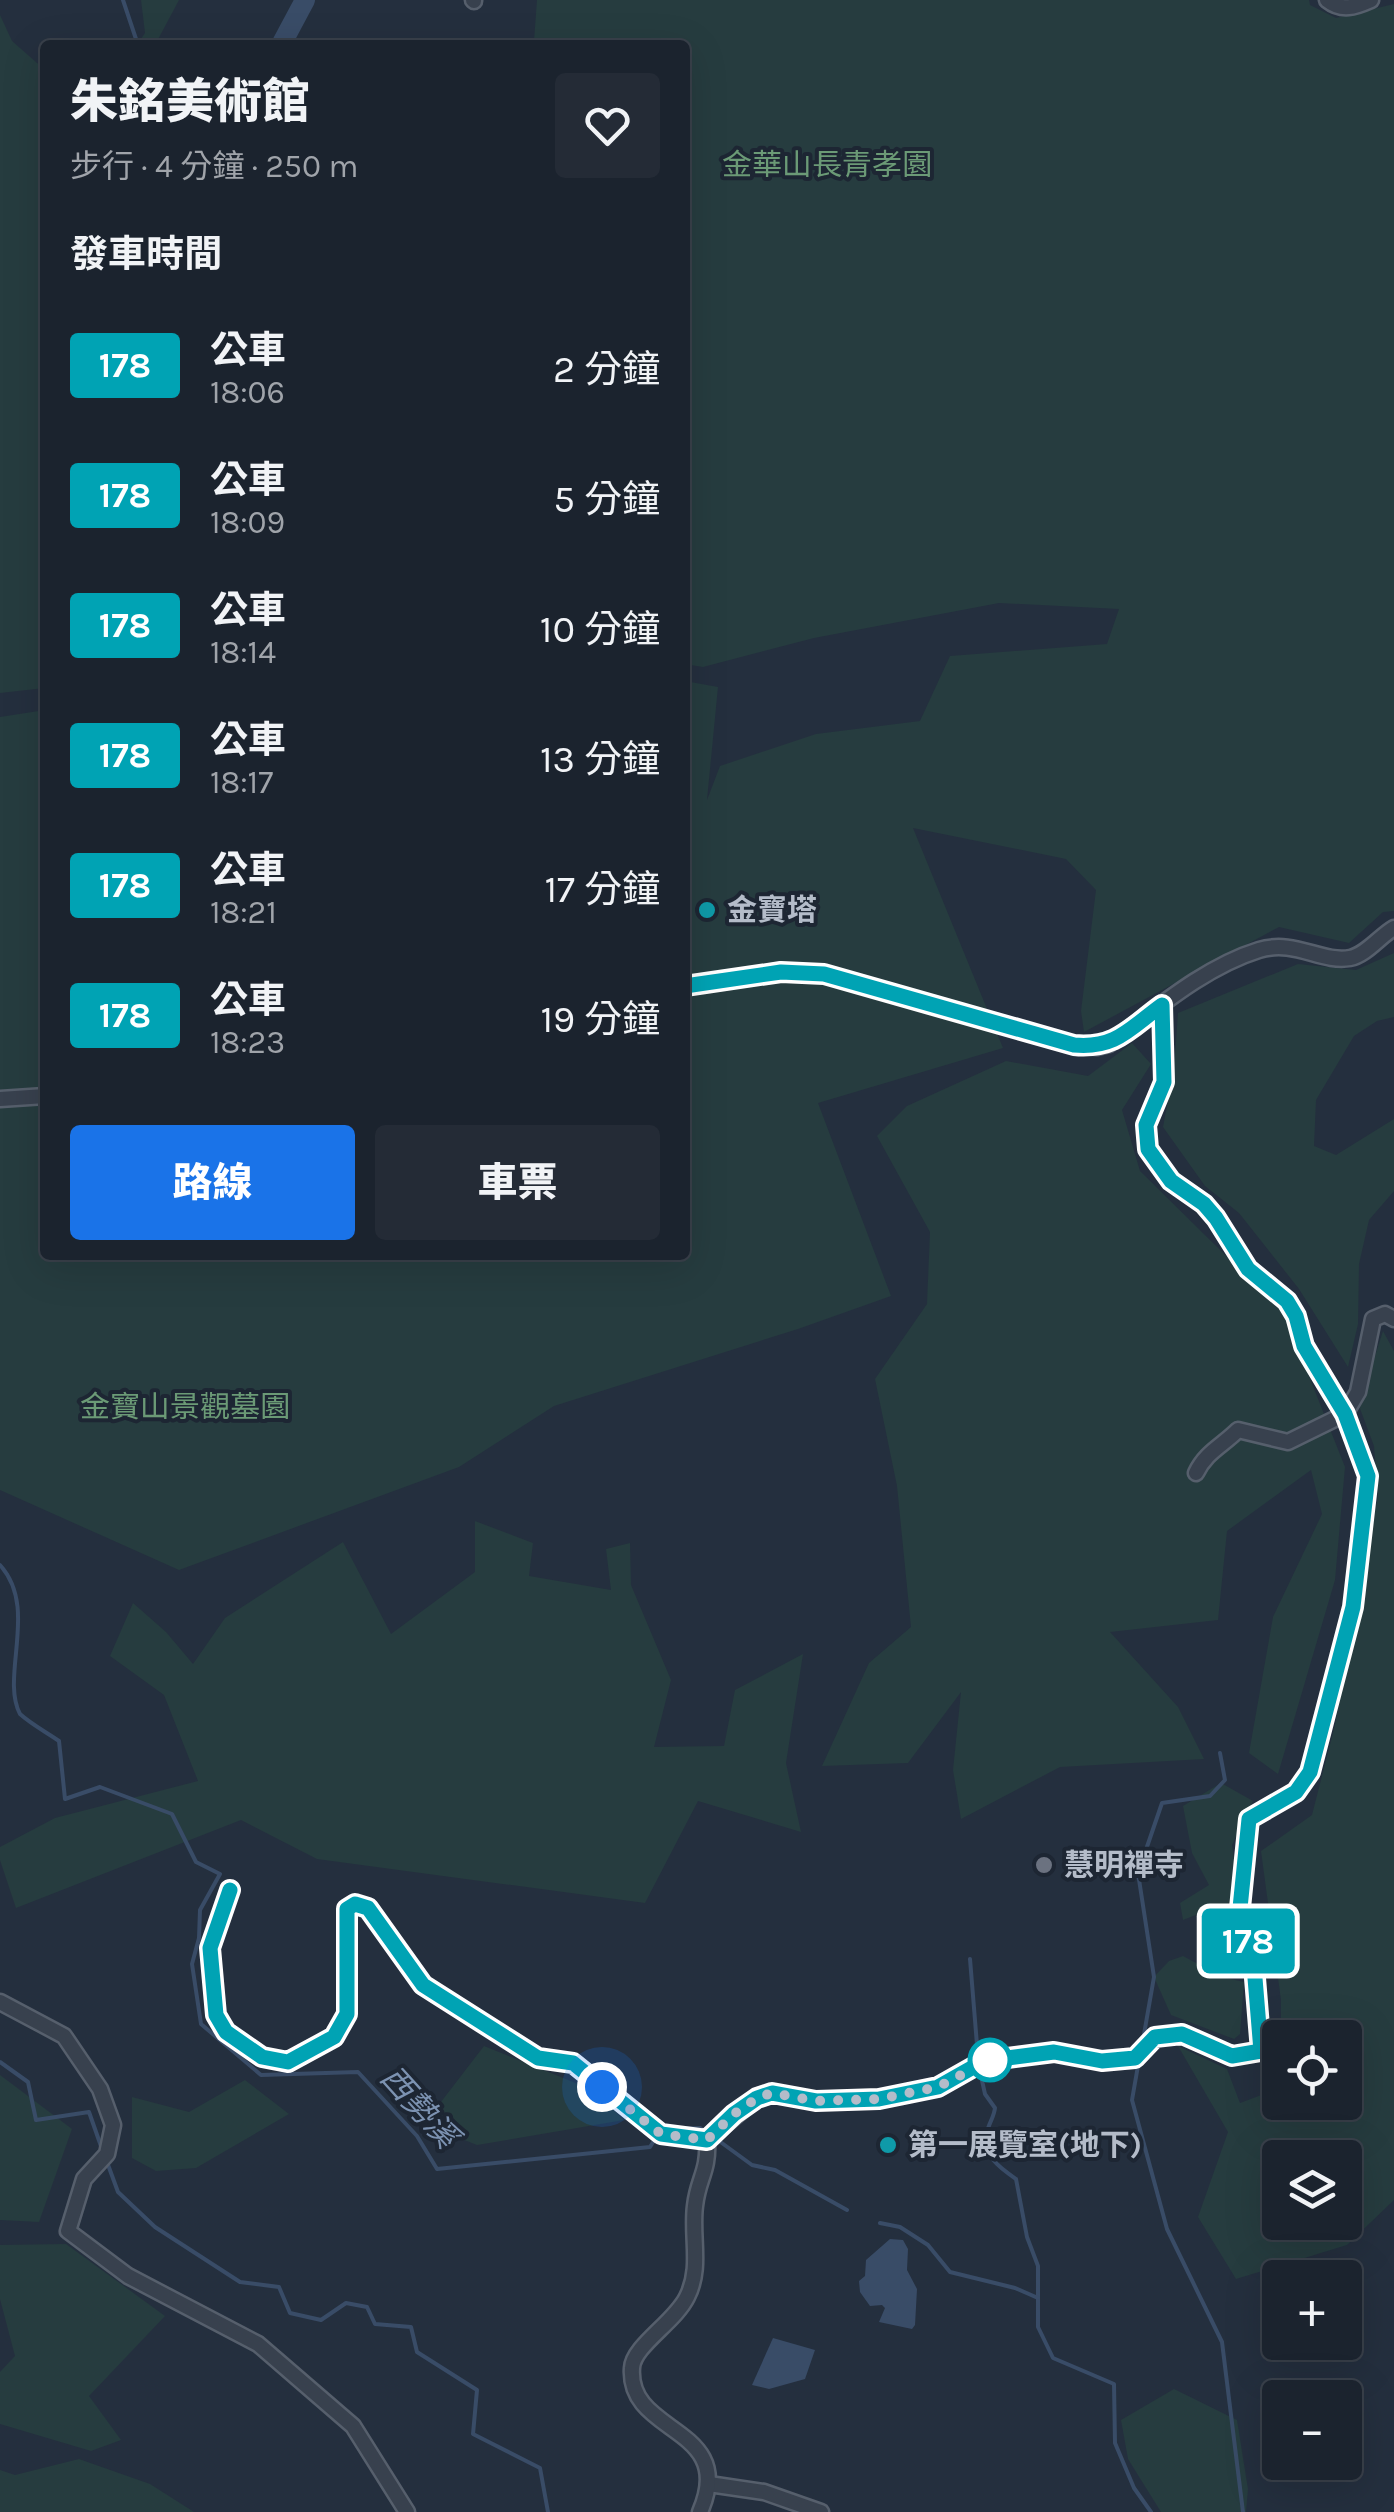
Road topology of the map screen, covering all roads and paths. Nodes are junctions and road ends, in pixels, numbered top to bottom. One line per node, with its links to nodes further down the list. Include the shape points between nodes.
1 (1328, 0): 2 (street, via 1336,7)
2 (1371, 0)
3 (1394, 928): 5 (street, via 1354,957 1288,946 1261,949)
4 (690, 985): 5 (street, via 781,972 824,974 1096,1047)
5 (1162, 1005): 9 (street, via 1164,1082 1146,1125 1148,1149 1171,1181 1216,1218 1248,1269 1287,1301 1304,1346)
6 (40, 1096): 7 (street)
7 (0, 1098)
8 (1394, 1319): 9 (street, via 1373,1319 1358,1392)
9 (1345, 1414): 10 (street, via 1288,1442 1238,1430 1206,1453); 13 (street, via 1368,1476 1353,1607 1310,1772 1296,1792 1249,1819 1240,1908 1254,1966 1261,2051 1232,2056 1182,2034 1155,2037 1135,2058 1102,2061 1054,2052 984,2061 938,2087 879,2099 816,2101 772,2093)
10 (1196, 1473)
11 (230, 1890): 13 (street, via 210,1948 216,2015 226,2032 262,2057 288,2062 334,2037 347,2014 347,1909 355,1904 368,1908 423,1985 538,2058 573,2063 661,2134)
12 (0, 2002): 15 (street, via 64,2036 100,2089 113,2126 106,2154 84,2179 68,2231 128,2276 258,2344 353,2426)
13 (707, 2140): 14 (street, via 689,2295 674,2319 639,2350 631,2373 641,2403 696,2446)
14 (709, 2484): 16 (street); 17 (street, via 764,2492)
15 (407, 2512)
16 (700, 2512)
17 (821, 2512)

